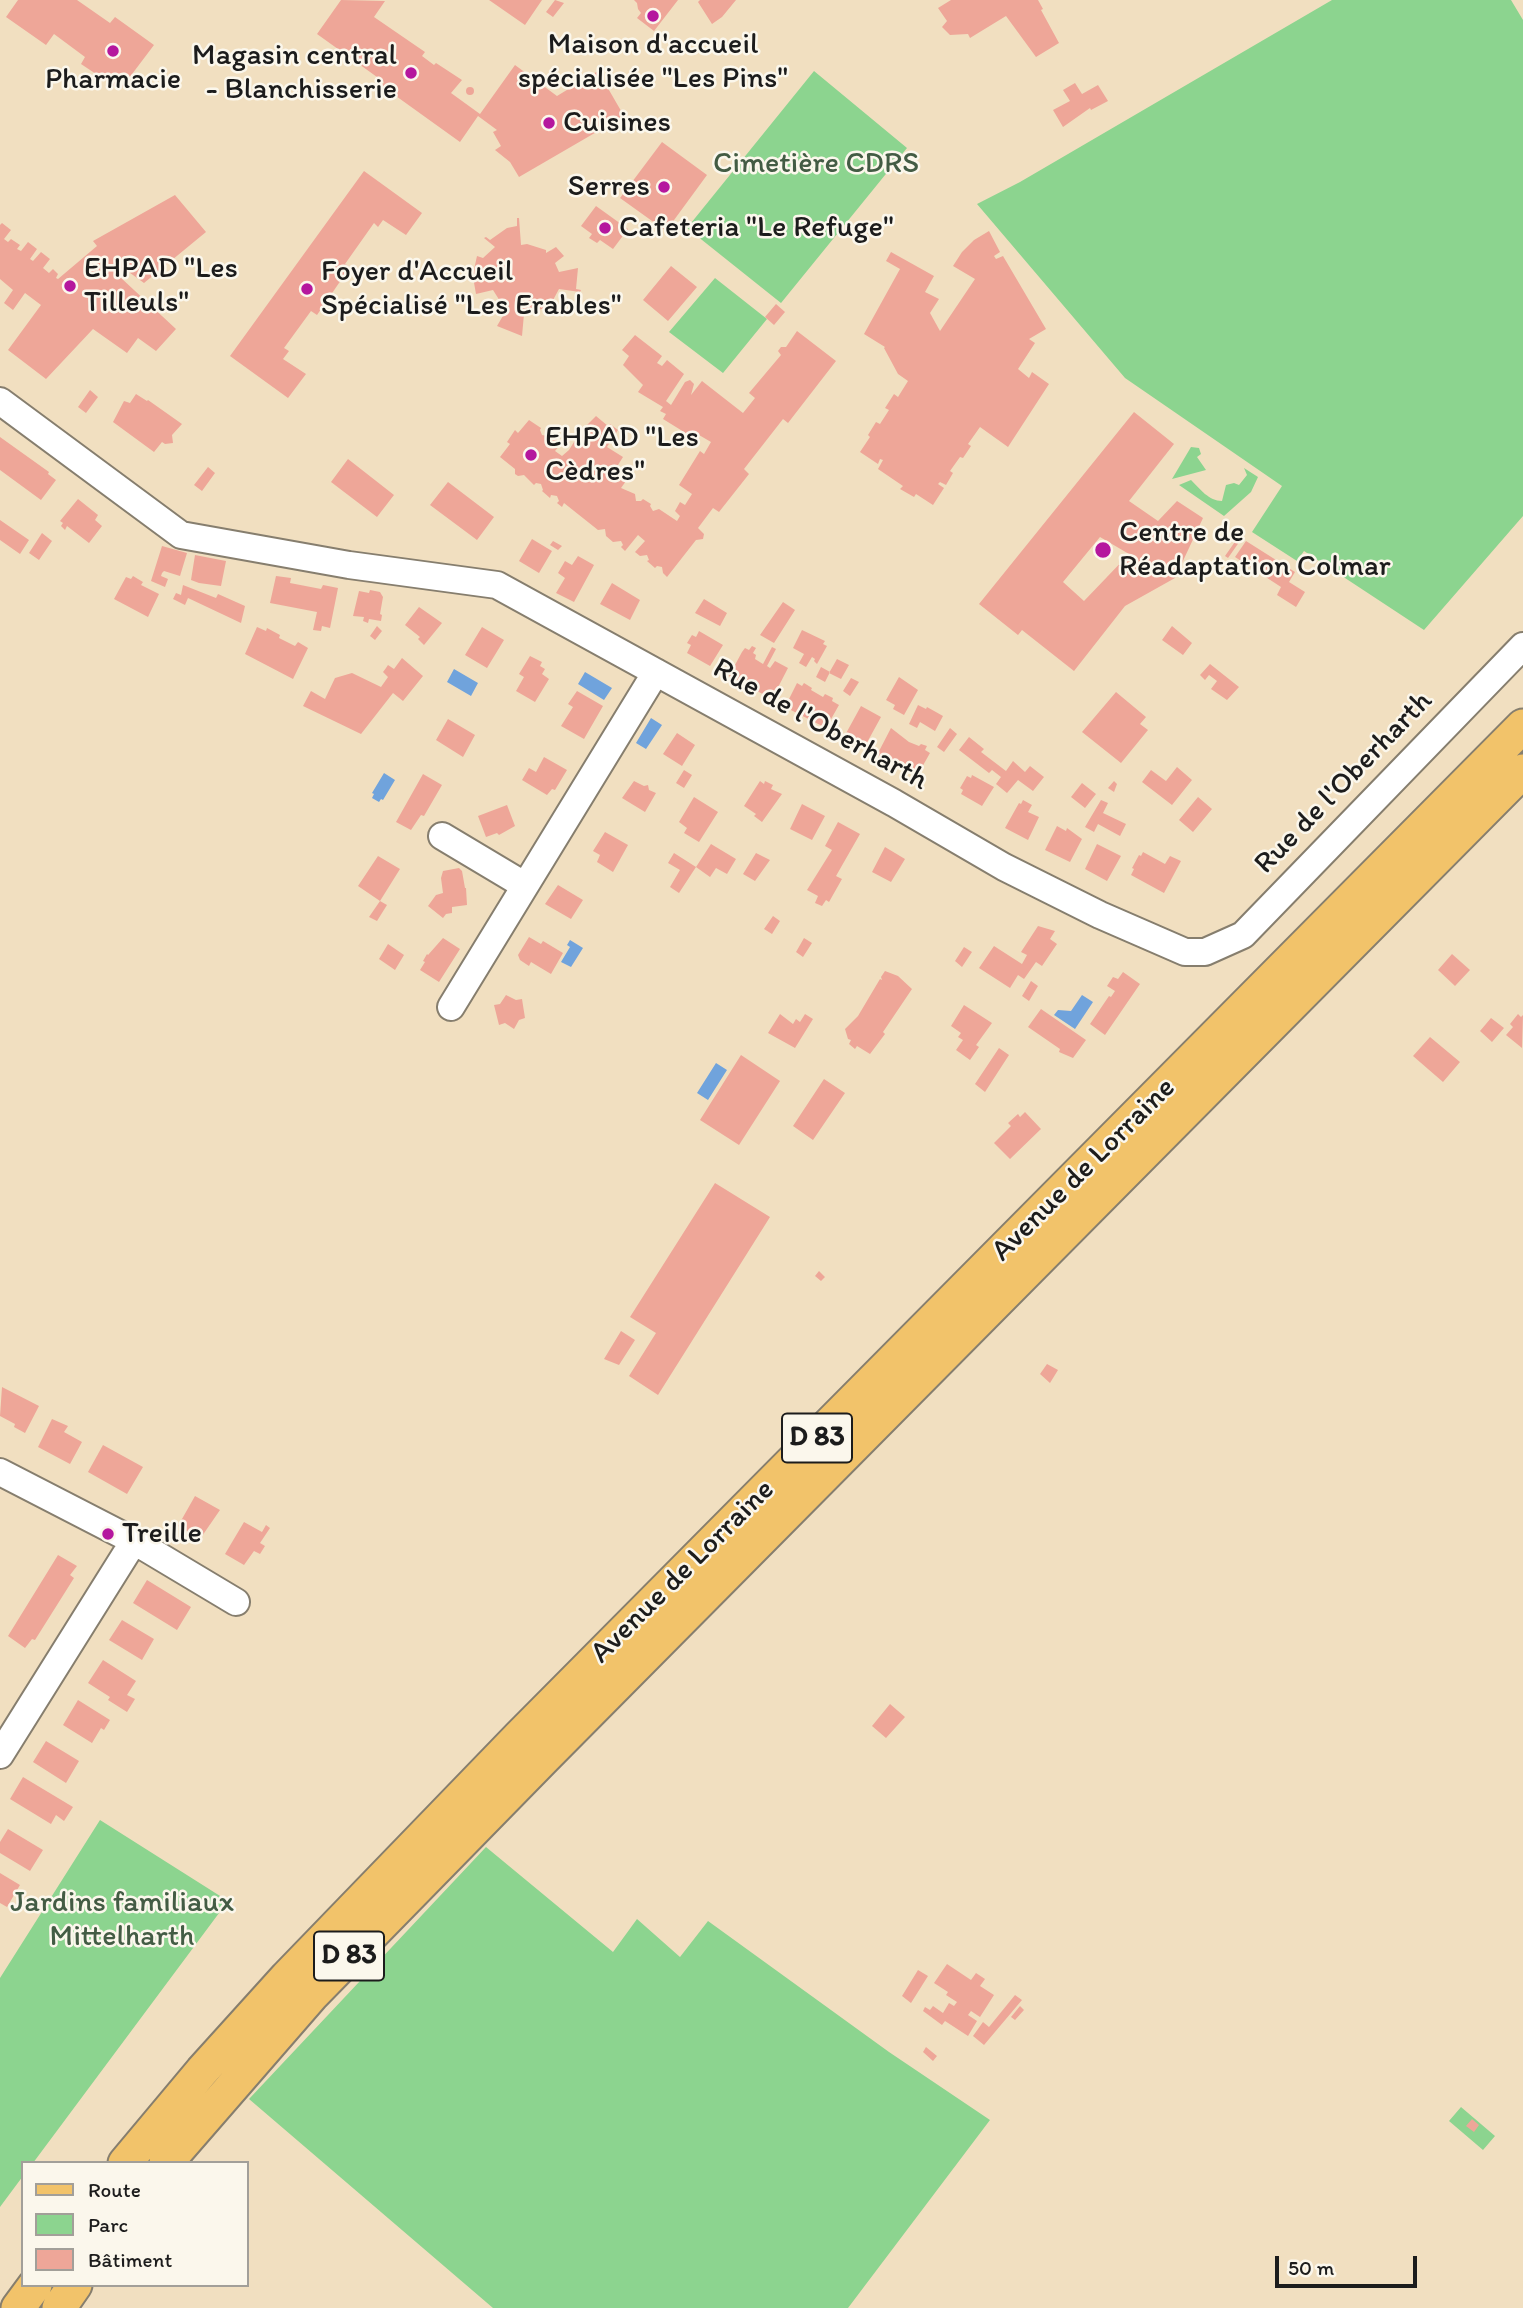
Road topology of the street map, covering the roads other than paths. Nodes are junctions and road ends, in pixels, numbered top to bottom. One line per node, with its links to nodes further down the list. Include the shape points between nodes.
1 (0, 401): 3 (street, Rue de l'Oberharth, via 181,535 497,585)
2 (1523, 646): 3 (street, Rue de l'Oberharth, via 1243,935 1205,952 1185,952 1158,942 1028,879)
3 (656, 672): 7 (street)
4 (1523, 726): 13 (main road, Avenue de Lorraine / D 83, via 520,1736 287,1977)
5 (1523, 771): 14 (main road, Avenue de Lorraine / D 83, via 312,1994)
6 (442, 836): 7 (street)
7 (524, 885): 8 (street)
8 (451, 1007)
9 (0, 1472): 10 (street)
10 (134, 1541): 11 (street); 12 (street)
11 (236, 1602)
12 (0, 1755)
13 (127, 2161)
14 (168, 2161)
15 (34, 2287): 17 (main road)
16 (74, 2287): 18 (main road)
17 (18, 2308)
18 (59, 2308)

